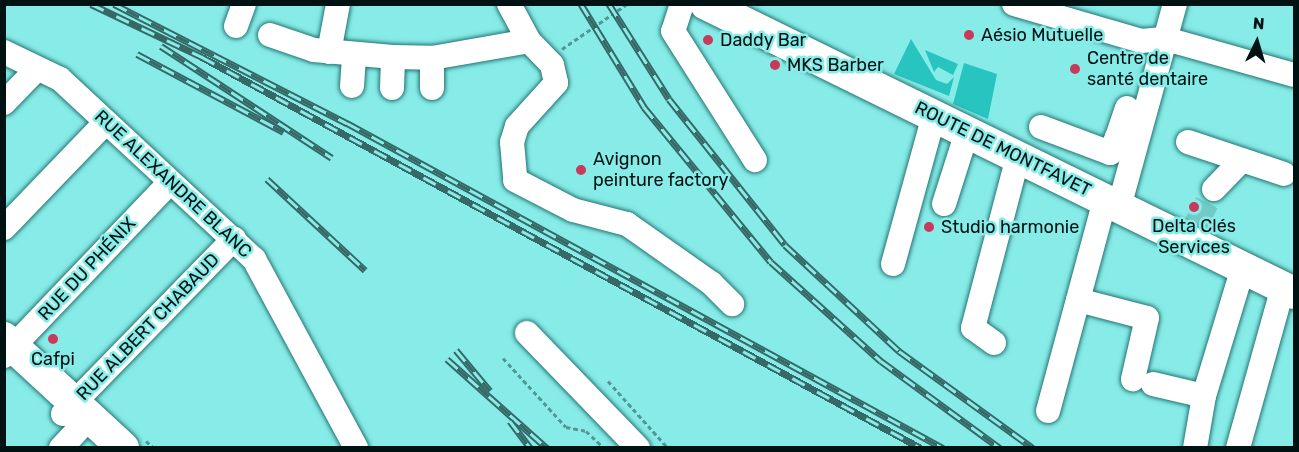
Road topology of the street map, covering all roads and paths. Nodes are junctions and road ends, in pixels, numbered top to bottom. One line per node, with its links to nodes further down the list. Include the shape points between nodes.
1 (338, 4): 12 (street)
2 (509, 4): 9 (street)
3 (627, 4): 15 (path)
4 (1014, 4): 8 (street, via 1141,41)
5 (1175, 4): 8 (street)
6 (702, 5): 23 (main road, ROUTE DE MONTFAVET); 30 (street, via 673,31)
7 (270, 35): 12 (street)
8 (1166, 39): 17 (street); 27 (street)
9 (529, 41): 14 (street); 15 (street)
10 (4, 52): 16 (street, RUE ALEXANDRE BLANC)
11 (354, 55): 12 (street); 13 (street); 18 (street)
12 (318, 57)
13 (393, 57): 14 (street); 19 (street)
14 (432, 58): 20 (street)
15 (548, 58): 43 (street, via 556,83 517,126 512,142 515,180 573,210 627,224 711,283)
16 (37, 69): 21 (street); 24 (street, RUE ALEXANDRE BLANC, via 60,79)
17 (1294, 75)
18 (352, 86)
19 (392, 88)
20 (432, 88)
21 (4, 104)
22 (1127, 108): 27 (street)
23 (934, 116): 26 (main road, ROUTE DE MONTFAVET); 39 (street)
24 (106, 122): 33 (street, RUE ALEXANDRE BLANC); 37 (street)
25 (1041, 127): 27 (street, via 1110,153)
26 (967, 132): 29 (main road, ROUTE DE MONTFAVET); 36 (street)
27 (1127, 141): 35 (street)
28 (1188, 142): 31 (street)
29 (1018, 157): 35 (main road, ROUTE DE MONTFAVET); 45 (street, via 973,328)
30 (755, 159)
31 (1242, 160): 32 (street); 34 (street)
32 (1284, 174)
33 (170, 182): 38 (street, RUE ALEXANDRE BLANC); 46 (street, RUE DU PHÉNIX)
34 (1214, 189)
35 (1112, 203): 40 (main road, ROUTE DE MONTFAVET, via 1193,233); 42 (street)
36 (944, 204)
37 (4, 228)
38 (234, 239): 51 (street, RUE ALBERT CHABAUD); 54 (street, RUE ALEXANDRE BLANC, via 254,259)
39 (893, 264)
40 (1243, 268): 41 (main road, ROUTE DE MONTFAVET); 49 (street)
41 (1289, 290): 59 (street)
42 (1078, 300): 49 (street, via 1146,318 1143,382); 50 (street)
43 (732, 304)
44 (527, 333): 56 (street)
45 (994, 343)
46 (7, 350): 51 (main road)
47 (503, 357): 55 (path, via 566,427 586,431)
48 (608, 381): 57 (path)
49 (1204, 396): 58 (street)
50 (1048, 411)
51 (77, 424): 52 (street); 53 (main road)
52 (111, 447)
53 (123, 447)
54 (356, 447)
55 (604, 447)
56 (638, 447)
57 (668, 447)
58 (1195, 447)
59 (1238, 447)

